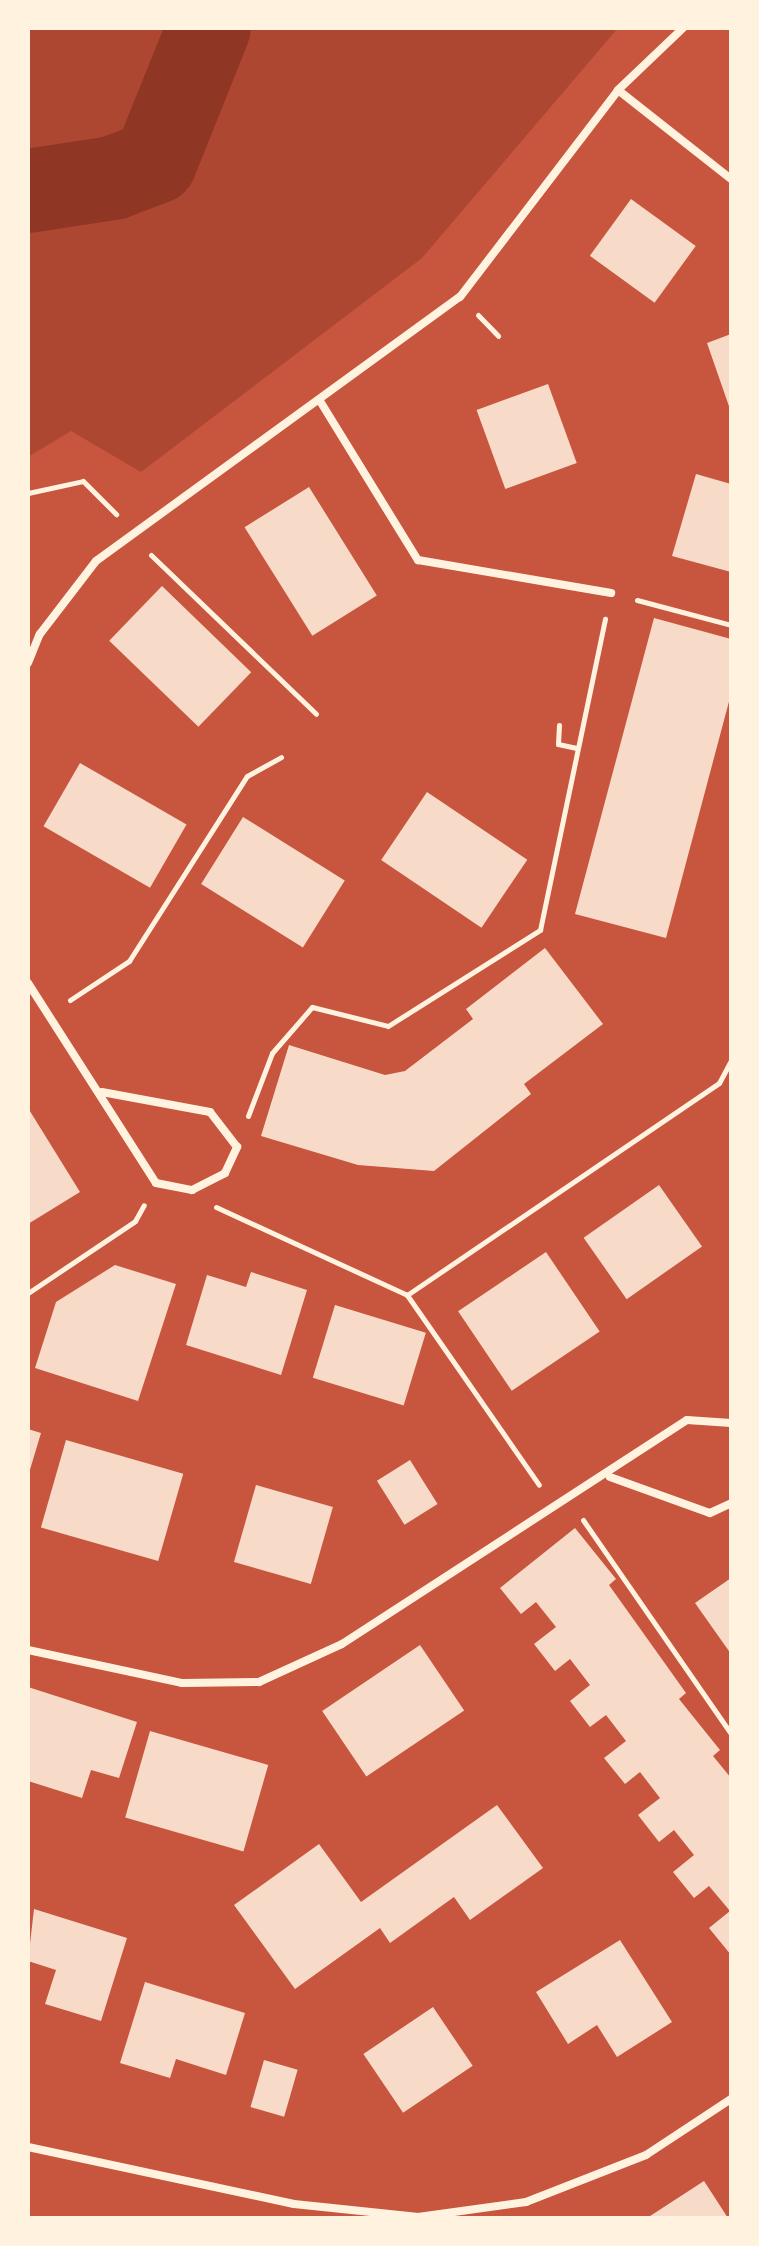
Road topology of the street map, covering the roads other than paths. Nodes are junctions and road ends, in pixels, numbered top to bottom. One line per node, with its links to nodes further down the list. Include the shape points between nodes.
1 (683, 28): 2 (street)
2 (618, 90): 3 (street); 4 (street, via 460,297)
3 (731, 179)
4 (320, 401): 5 (street, via 418,560); 6 (street, via 96,561 40,634)
5 (611, 593)
6 (28, 663)
7 (28, 983): 8 (street)
8 (102, 1092): 8 (street, via 210,1112 237,1147 225,1173 192,1190 156,1183)
9 (731, 1423): 10 (street, via 717,1416 687,1420)
10 (610, 1477): 11 (street, via 710,1513); 12 (street, via 553,1505 342,1644 259,1682 182,1683)
11 (731, 1503)
12 (28, 1650)
13 (731, 2099): 14 (street, via 646,2155 526,2202 418,2217 294,2204)
14 (28, 2147)

